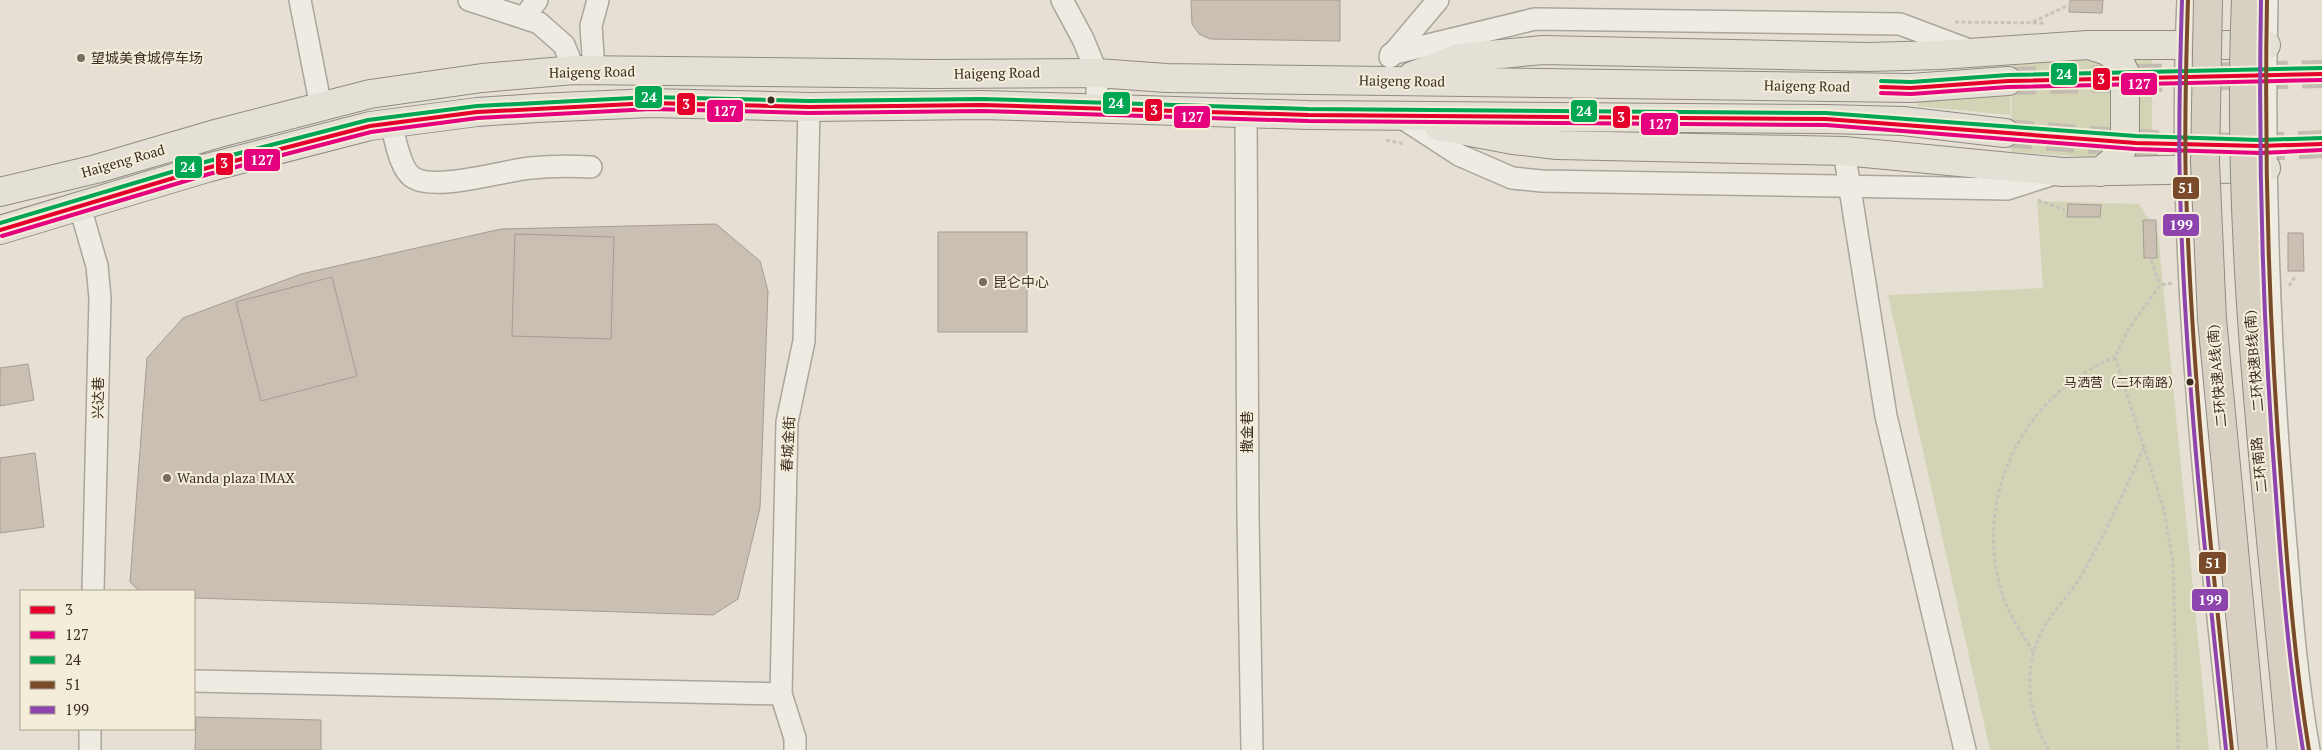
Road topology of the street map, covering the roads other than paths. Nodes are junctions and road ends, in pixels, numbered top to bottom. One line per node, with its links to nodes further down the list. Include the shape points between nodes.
1 (300, 0): 24 (street)
2 (469, 0): 13 (street)
3 (537, 0): 13 (street)
4 (598, 0): 20 (street)
5 (1062, 0): 21 (street)
6 (1438, 0): 19 (street)
7 (2188, 0): 15 (street)
8 (2208, 0): 51 (highway, 二环快速A线(南), bridge, via 2205,127 2212,319)
9 (2214, 0): 15 (main road, 二环南路)
10 (2241, 0): 16 (main road, 二环南路)
11 (2246, 0): 54 (highway, 二环快速B线(南), bridge, via 2243,127 2250,317)
12 (2267, 0): 17 (street)
13 (524, 18): 20 (street, via 539,23 564,45)
14 (2088, 45): 15 (main road); 18 (main road); 37 (main road, via 2107,51 2118,59 2125,73 2122,149)
15 (2199, 45): 16 (main road); 34 (main road, 二环南路)
16 (2240, 45): 17 (main road); 35 (main road, 二环南路)
17 (2266, 45): 33 (street)
18 (1975, 53): 19 (street, via 1900,24 1535,18); 22 (main road, via 1868,57 1543,50 1458,58)
19 (1391, 54): 22 (street)
20 (584, 70): 21 (main road, Haigeng Road); 24 (main road, Haigeng Road, via 482,78 370,94)
21 (1097, 73): 22 (main road, Haigeng Road, via 1166,78); 26 (street)
22 (1390, 81): 23 (main road, Haigeng Road, via 1911,88)
23 (2008, 81)
24 (321, 107): 39 (main road, Haigeng Road)
25 (809, 107): 26 (main road); 29 (main road, via 651,103 566,106 477,112); 44 (street, 春城金街, via 804,341 787,422)
26 (1097, 107): 27 (main road)
27 (1246, 113): 28 (main road); 48 (street, 撒金巷)
28 (1396, 114): 30 (main road, via 1903,121); 31 (main road, via 1458,131 1558,145); 38 (street, via 1459,155 1512,178)
29 (391, 123): 32 (street, via 401,161 413,178 430,183 528,168); 40 (main road, via 207,168)
30 (2005, 133)
31 (1844, 151): 36 (main road); 38 (street)
32 (591, 167)
33 (2266, 168): 35 (main road); 55 (street, via 2278,448 2298,678)
34 (2199, 169): 35 (main road); 37 (main road); 50 (street, via 2190,281 2205,483); 52 (main road, 二环南路, via 2216,286)
35 (2239, 169): 53 (main road, 二环南路, via 2248,358)
36 (2063, 172): 37 (main road); 38 (street, via 2007,189)
37 (2100, 172)
38 (1849, 187): 49 (street, via 1886,416)
39 (0, 192)
40 (80, 207): 41 (main road); 42 (street, 兴达巷, via 97,266 100,298)
41 (0, 230)
42 (93, 590)
43 (195, 681): 44 (street)
44 (781, 694): 47 (street, 春城金街, via 795,738)
45 (90, 730): 46 (street)
46 (90, 750)
47 (795, 750)
48 (1252, 750)
49 (1965, 750)
50 (2232, 750)
51 (2253, 750)
52 (2259, 750)
53 (2286, 750)
54 (2292, 750)
55 (2309, 750)

